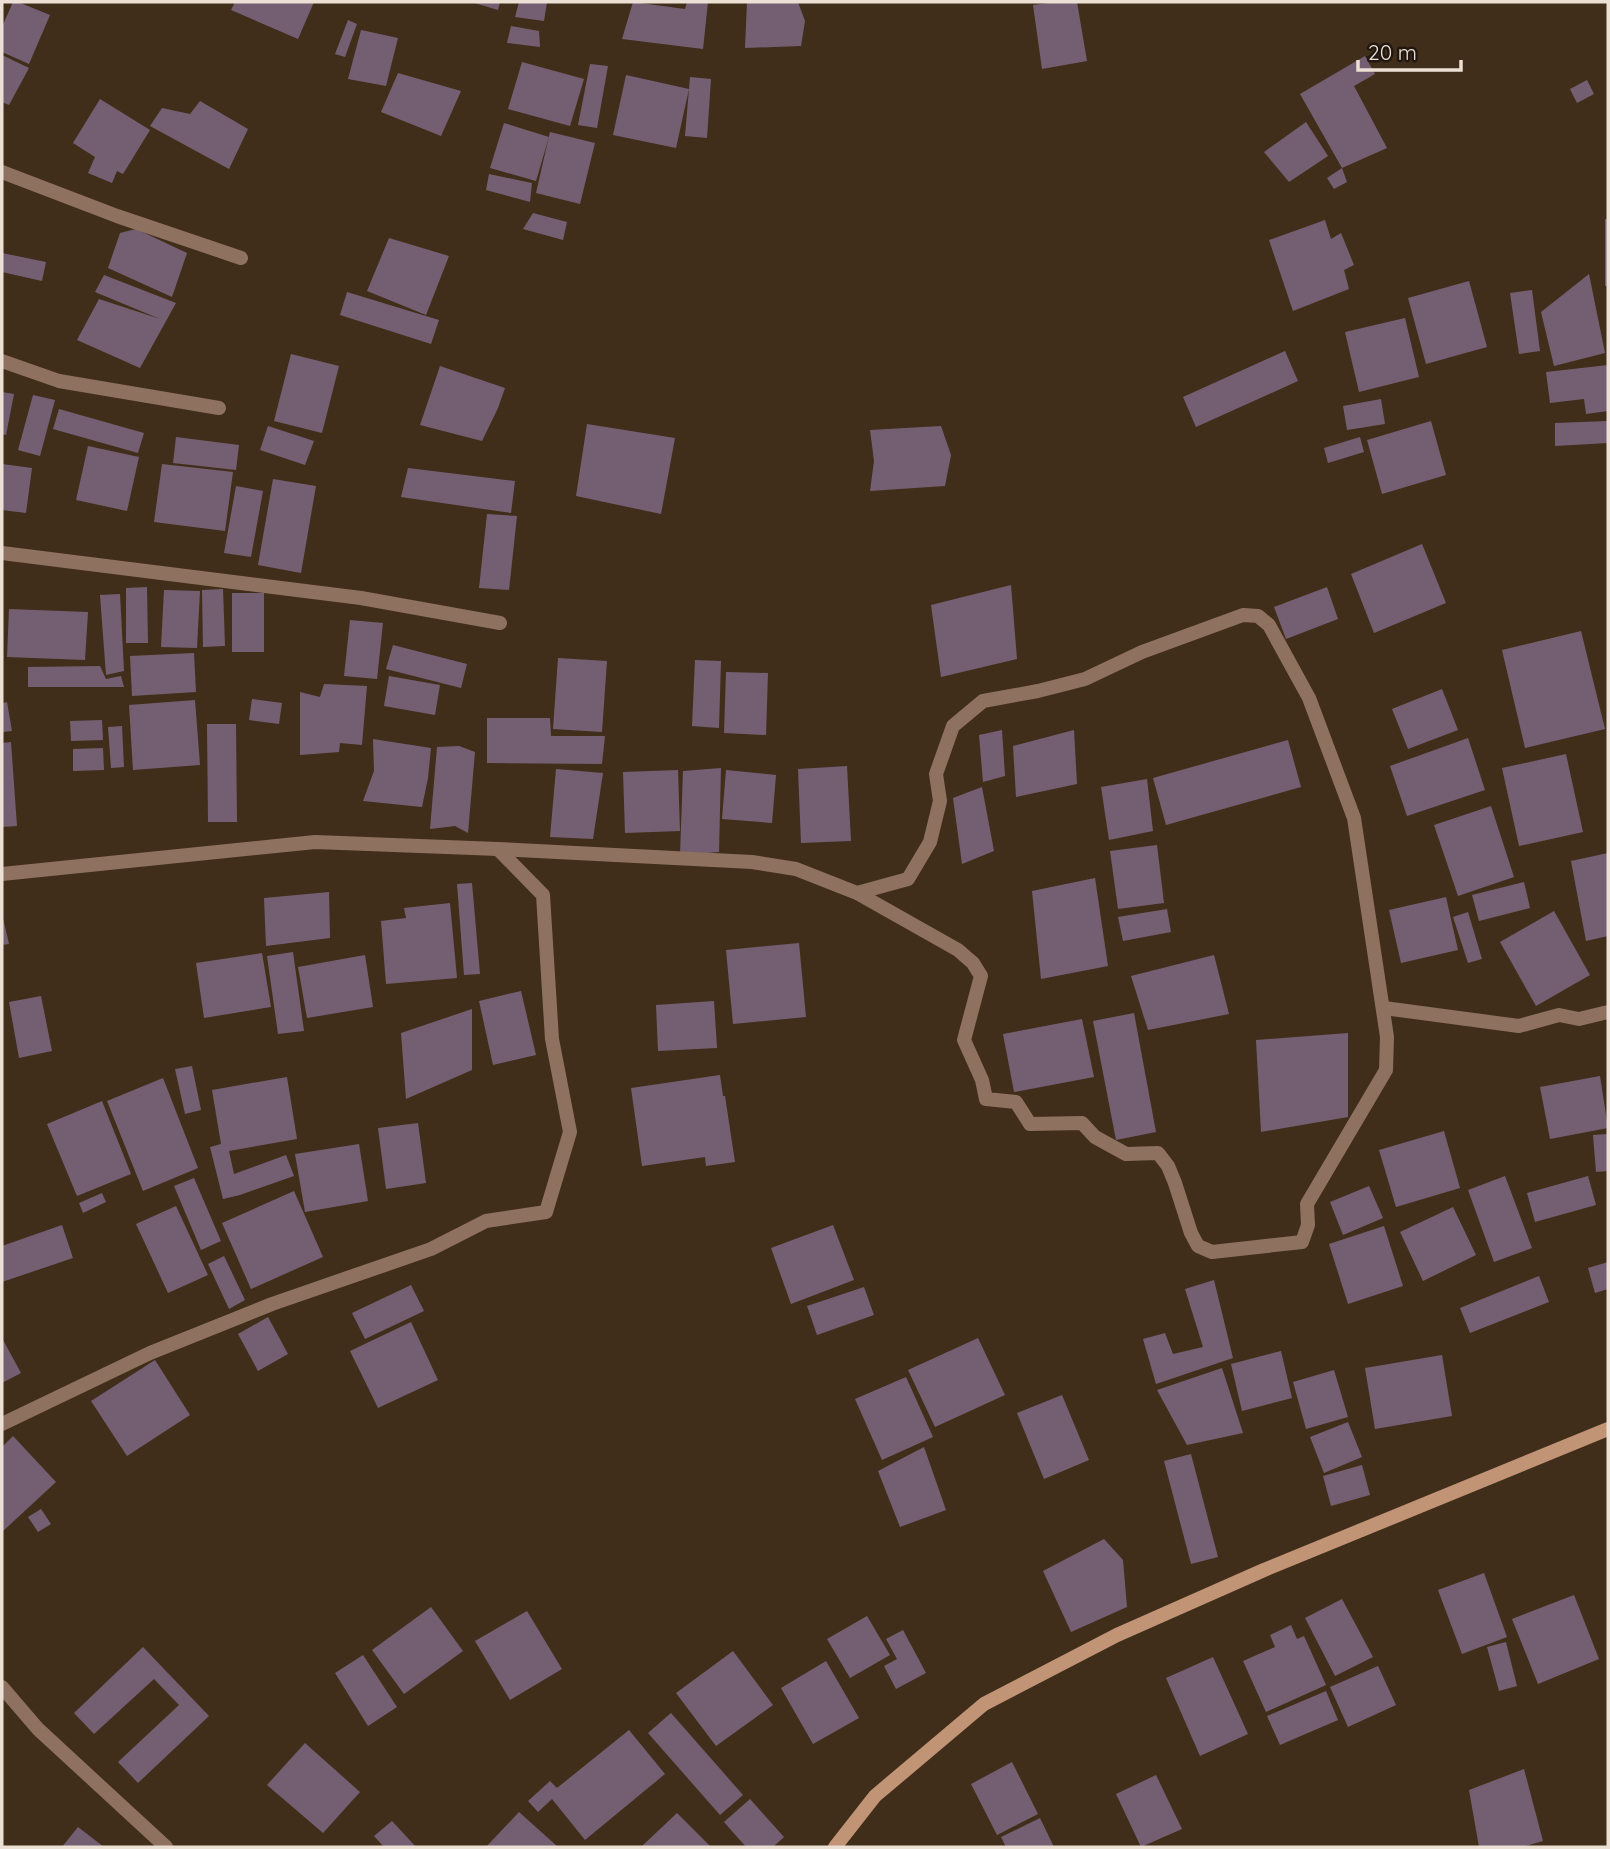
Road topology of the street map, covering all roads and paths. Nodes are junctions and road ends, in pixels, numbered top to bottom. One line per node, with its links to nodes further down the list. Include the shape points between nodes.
1 (2, 172): 2 (street)
2 (241, 258)
3 (2, 361): 4 (street, via 58,381)
4 (219, 408)
5 (2, 553): 6 (street, via 362,598)
6 (500, 623)
7 (498, 849): 8 (street, via 314,842); 9 (street, via 752,862 796,869); 12 (street, via 543,895 552,1039 570,1132 546,1212 486,1222 431,1250 272,1304 150,1353)
8 (2, 874)
9 (857, 893): 10 (street, via 973,963 981,976 964,1040 986,1099 1016,1102 1030,1124 1082,1124 1126,1154 1158,1153 1168,1166 1191,1233 1198,1245 1212,1252 1302,1242 1308,1225 1307,1204 1386,1070); 10 (street, via 908,879 930,842 940,801 936,774 953,726 983,701 1085,679 1142,652 1244,615 1258,616 1269,625 1309,698 1354,818)
10 (1384, 1009): 11 (street, via 1519,1026 1559,1015 1579,1019)
11 (1608, 1012)
12 (2, 1424)
13 (1608, 1429): 16 (street, via 1264,1570 1117,1635 984,1704 875,1796)
14 (2, 1687): 15 (street, via 38,1729)
15 (166, 1847)
16 (835, 1847)

